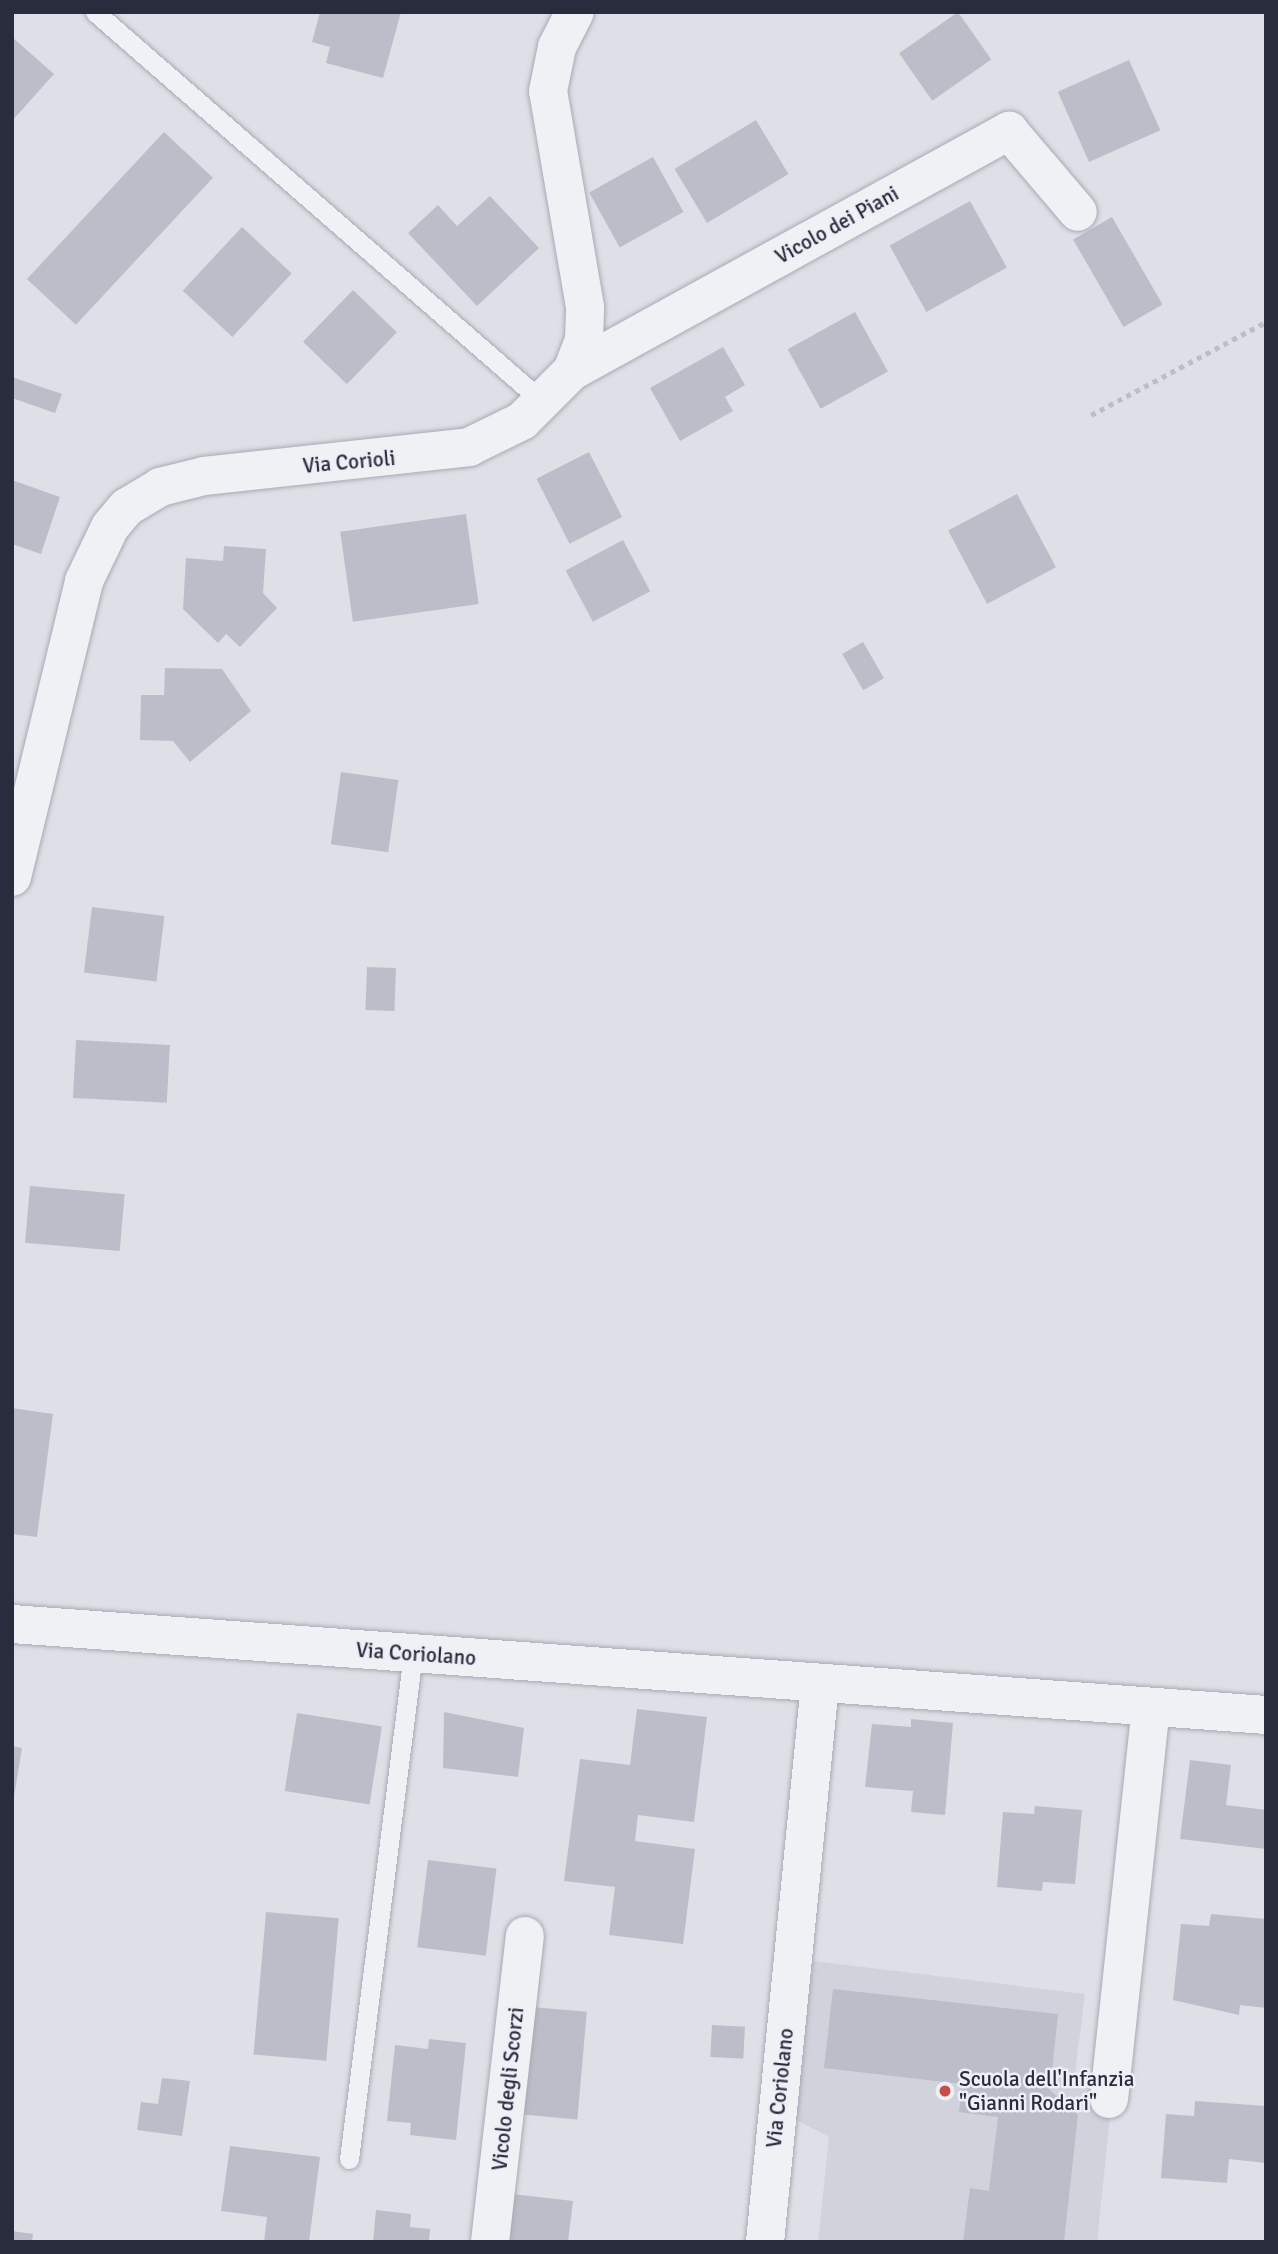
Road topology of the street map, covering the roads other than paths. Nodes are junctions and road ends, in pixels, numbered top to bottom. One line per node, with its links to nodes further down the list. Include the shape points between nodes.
1 (95, 12): 5 (lane)
2 (575, 12): 4 (street, Via Corioli, via 557,47 548,91 585,307 584,340)
3 (1078, 212): 4 (street, Vicolo dei Piani, via 1009,131)
4 (572, 371): 5 (street, Via Corioli)
5 (544, 402): 6 (street, Via Corioli, via 505,432 468,447 204,476 160,487 127,507 110,527 84,581)
6 (13, 869)
7 (12, 1624): 8 (street, Via Coriolano)
8 (413, 1654): 9 (street, Via Coriolano); 14 (lane)
9 (820, 1684): 10 (street, Via Coriolano); 16 (street, Via Coriolano)
10 (1151, 1709): 11 (street, Via Coriolano); 13 (street)
11 (1266, 1715)
12 (525, 1936): 15 (street, Vicolo degli Scorzi)
13 (1109, 2099)
14 (349, 2159)
15 (490, 2242)
16 (765, 2242)

